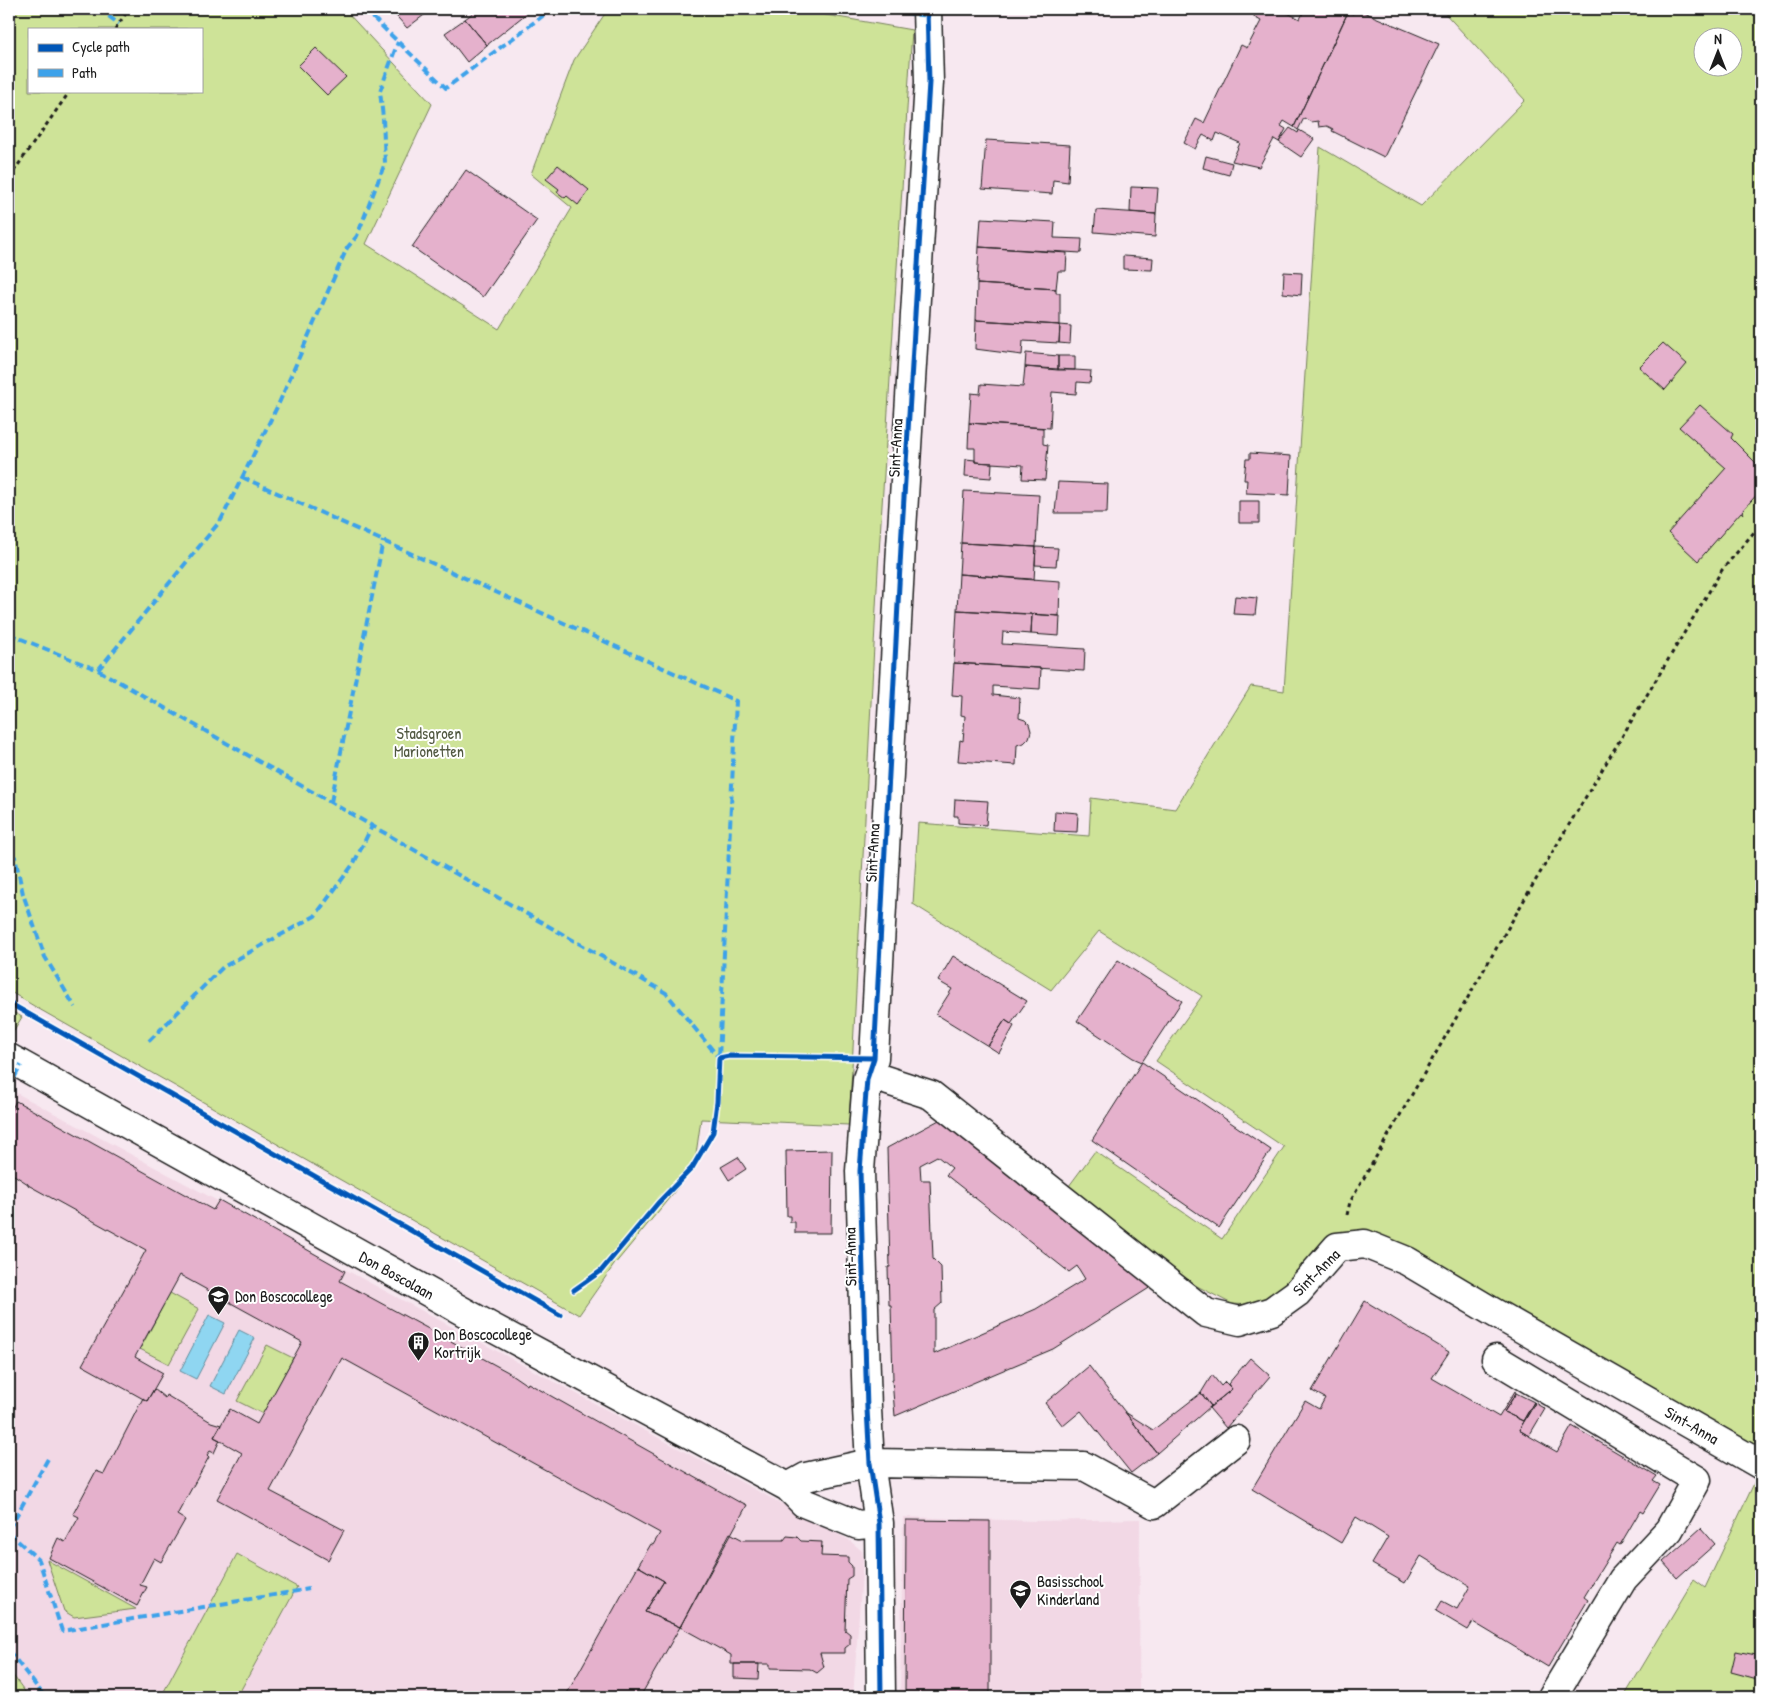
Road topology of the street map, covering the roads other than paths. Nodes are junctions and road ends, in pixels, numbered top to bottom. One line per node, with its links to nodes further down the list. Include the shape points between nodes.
1 (927, 9): 3 (street, Sint-Anna, via 929,82 874,1058)
2 (9, 1058): 8 (street, Don Boscolaan, via 492,1327)
3 (867, 1079): 6 (street, Sint-Anna, via 860,1171); 7 (street, Sint-Anna, via 882,1079 931,1095 1206,1313 1240,1321 1272,1311 1297,1293 1337,1246 1365,1244 1407,1261)
4 (1496, 1359): 11 (street, via 1697,1480 1669,1530 1623,1579)
5 (1236, 1440): 6 (street, via 1154,1504 1084,1466)
6 (870, 1464): 8 (street, via 806,1477); 9 (street, Sint-Anna)
7 (1761, 1465)
8 (788, 1486): 9 (street, Don Boscolaan, via 804,1503 858,1525)
9 (879, 1524): 10 (street, Sint-Anna)
10 (881, 1697)
11 (1552, 1697)

